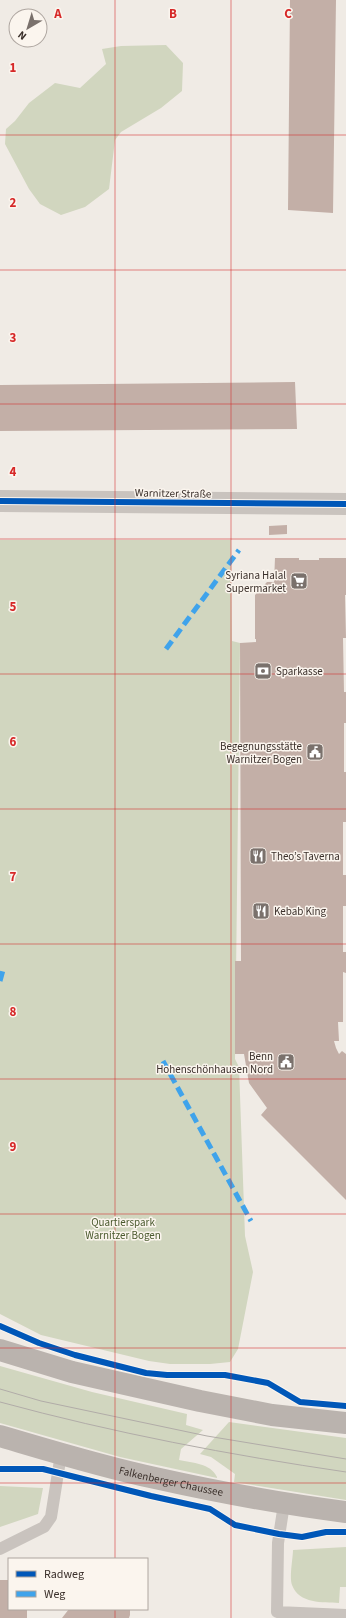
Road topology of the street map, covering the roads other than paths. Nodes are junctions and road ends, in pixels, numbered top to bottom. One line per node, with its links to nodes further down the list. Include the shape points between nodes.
1 (0, 501): 2 (street, Warnitzer Straße)
2 (346, 504)
3 (0, 1350): 4 (main road, via 72,1372 200,1402 272,1415)
4 (346, 1423)
5 (0, 1436): 6 (main road, Falkenberger Chaussee)
6 (61, 1454): 7 (main road, Falkenberger Chaussee, via 154,1478); 9 (lane, via 50,1517 44,1527)
7 (284, 1504): 8 (main road, Falkenberger Chaussee); 10 (lane, via 278,1543 277,1612)
8 (346, 1512)
9 (0, 1549)
10 (346, 1615)

